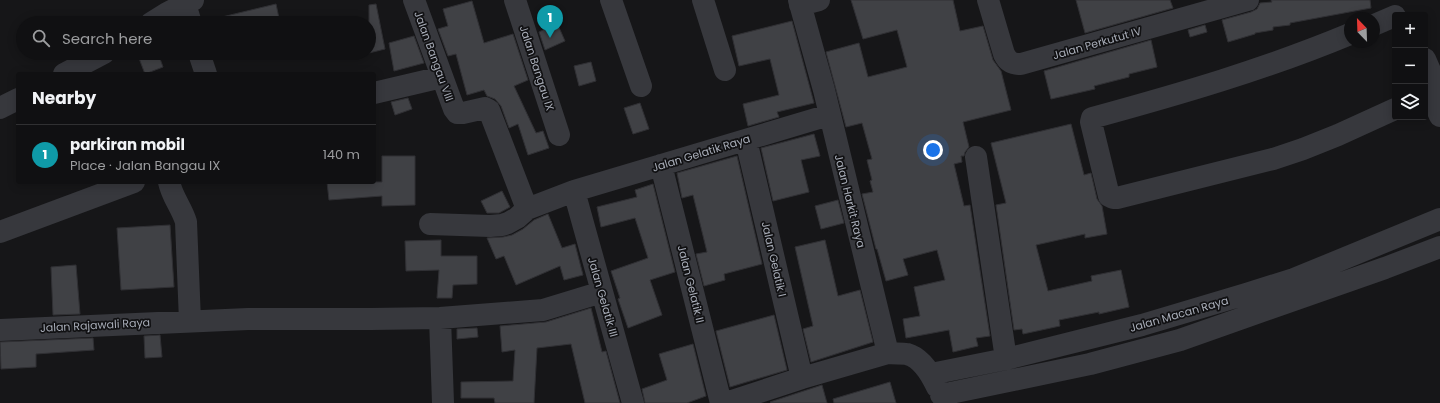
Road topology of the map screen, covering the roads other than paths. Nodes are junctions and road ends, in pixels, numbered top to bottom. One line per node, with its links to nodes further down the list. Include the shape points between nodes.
1 (414, 0): 16 (street, Jalan Bangau VIII)
2 (515, 0): 25 (street, Jalan Bangau IX)
3 (612, 0): 18 (street)
4 (703, 0): 13 (street)
5 (988, 0): 6 (street, Jalan Perkutut IV, via 1004,54 1008,61 1014,64)
6 (1248, 0)
7 (806, 2): 23 (street, Jalan Harkit Raya)
8 (1392, 17): 9 (street)
9 (1380, 22)
10 (1344, 37): 22 (street, via 1304,54 1255,70 1092,118 1109,196 1116,198 1272,159 1338,135)
11 (91, 60): 14 (street)
12 (202, 60): 15 (street)
13 (725, 70)
14 (68, 72)
15 (205, 72)
16 (442, 77): 19 (street); 32 (street, Jalan Bangau VIII, via 457,113 486,108 489,110)
17 (1432, 81): 24 (street)
18 (641, 86)
19 (376, 92)
20 (16, 100): 21 (street)
21 (0, 108)
22 (1392, 110)
23 (829, 115): 26 (street, Jalan Gelatik Raya); 42 (street, Jalan Harkit Raya)
24 (1440, 116)
25 (559, 135)
26 (746, 140): 28 (street, Jalan Gelatik Raya); 45 (street, Jalan Gelatik I)
27 (976, 157): 43 (street)
28 (661, 165): 31 (street, Jalan Gelatik Raya); 49 (street, Jalan Gelatik II)
29 (129, 184): 35 (street)
30 (169, 184): 40 (street, via 186,222)
31 (574, 190): 32 (street); 38 (street, Jalan Gelatik III)
32 (527, 209): 34 (street, via 508,223 496,226)
33 (1440, 219): 37 (street, Jalan Macan Raya)
34 (430, 224)
35 (0, 232)
36 (1440, 247): 37 (street, Jalan Macan Raya)
37 (1297, 289): 43 (street, Jalan Macan Raya); 46 (street, Jalan Macan Raya, via 1180,340)
38 (602, 292): 39 (street, Jalan Rajawali Raya, via 543,310); 48 (street, Jalan Gelatik III)
39 (440, 318): 40 (street, Jalan Rajawali Raya); 47 (street)
40 (190, 320): 41 (street, Jalan Rajawali Raya)
41 (0, 330)
42 (888, 353): 44 (street, via 908,354 919,360); 45 (street)
43 (1006, 359): 44 (street, Jalan Macan Raya)
44 (931, 374): 46 (street, Jalan Macan Raya)
45 (802, 378): 50 (street)
46 (942, 399)
47 (443, 403)
48 (633, 403)
49 (721, 403)
50 (726, 403)

